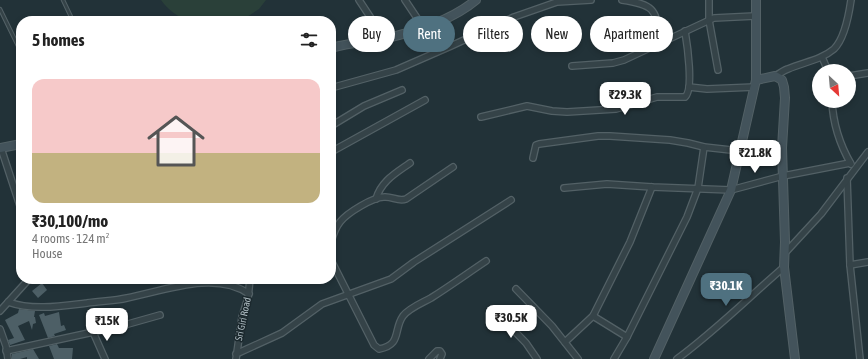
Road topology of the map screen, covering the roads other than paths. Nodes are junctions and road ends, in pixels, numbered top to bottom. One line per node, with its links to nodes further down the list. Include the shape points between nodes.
1 (63, 0): 11 (lane)
2 (359, 0): 12 (street)
3 (405, 0): 13 (street)
4 (476, 0): 14 (street)
5 (591, 0): 32 (street, via 557,2 514,17 396,70)
6 (622, 0): 15 (street, via 642,4 652,9)
7 (709, 0): 17 (street)
8 (756, 0): 16 (street)
9 (851, 0): 24 (street, via 842,35 835,48)
10 (0, 9): 20 (lane)
11 (71, 16)
12 (370, 16)
13 (416, 16)
14 (450, 16)
15 (656, 16)
16 (755, 16): 17 (street, via 720,17); 31 (street)
17 (709, 20): 18 (street); 27 (street)
18 (685, 31): 19 (street); 33 (street)
19 (673, 36)
20 (16, 42)
21 (348, 45): 22 (street)
22 (336, 47)
23 (641, 52): 26 (street, via 613,63)
24 (822, 56): 25 (street); 30 (street)
25 (825, 64)
26 (572, 66)
27 (718, 70)
28 (868, 73): 29 (street)
29 (856, 75)
30 (775, 76): 31 (street); 50 (street, via 782,80 785,98)
31 (755, 84): 33 (street, via 707,89); 43 (street)
32 (336, 87)
33 (689, 87): 37 (street, via 689,93 685,97 657,98 616,109 558,112 527,106)
34 (402, 90): 38 (street, via 364,106)
35 (425, 100): 42 (street)
36 (832, 108): 46 (street, via 836,128)
37 (481, 117)
38 (336, 123)
39 (16, 145): 41 (street)
40 (704, 147): 43 (street); 45 (street, via 670,140 598,136 536,145); 54 (street)
41 (0, 148): 56 (street)
42 (336, 149)
43 (740, 151): 55 (street)
44 (868, 152): 49 (street)
45 (533, 158)
46 (850, 162): 49 (street); 50 (street)
47 (410, 163): 57 (street, via 380,187)
48 (453, 167): 57 (street, via 406,199)
49 (854, 170): 51 (street)
50 (783, 176): 55 (street); 60 (street)
51 (847, 178): 60 (street, via 821,214); 63 (street)
52 (652, 187): 53 (street, via 607,184); 54 (street); 77 (street, via 630,242)
53 (564, 188)
54 (698, 188): 55 (street); 80 (street, via 687,217)
55 (731, 190): 91 (street)
56 (16, 194)
57 (376, 199): 59 (street, via 349,214)
58 (512, 200): 72 (street, via 414,262 392,279)
59 (336, 228)
60 (785, 253): 64 (street)
61 (486, 261): 72 (street, via 407,312 402,317 394,342 385,348 379,349 374,345)
62 (868, 262): 63 (street)
63 (850, 265): 94 (street)
64 (784, 267): 92 (street, via 708,335); 93 (street)
65 (336, 271): 72 (street)
66 (24, 284): 73 (street)
67 (195, 284): 73 (street, via 166,288 124,299 56,307 17,305)
68 (226, 284): 71 (street)
69 (250, 284): 71 (street, Sri Giri Road)
70 (516, 289): 81 (street)
71 (249, 294): 83 (street, Sri Giri Road, via 242,317)
72 (349, 294): 83 (street, via 322,304 282,333)
73 (8, 302): 74 (street)
74 (0, 311)
75 (495, 311): 88 (street, via 526,342)
76 (160, 314): 79 (street)
77 (594, 316): 80 (street); 81 (street)
78 (0, 329): 82 (street)
79 (93, 332): 82 (street); 85 (street)
80 (627, 338): 90 (street)
81 (565, 342): 89 (street)
82 (6, 351): 84 (street)
83 (236, 356)
84 (8, 359)
85 (105, 359)
86 (429, 359): 87 (street, via 437,350 442,354)
87 (440, 359)
88 (537, 359)
89 (578, 359)
90 (614, 359)
91 (654, 359)
92 (677, 359)
93 (795, 359)
94 (860, 359)

